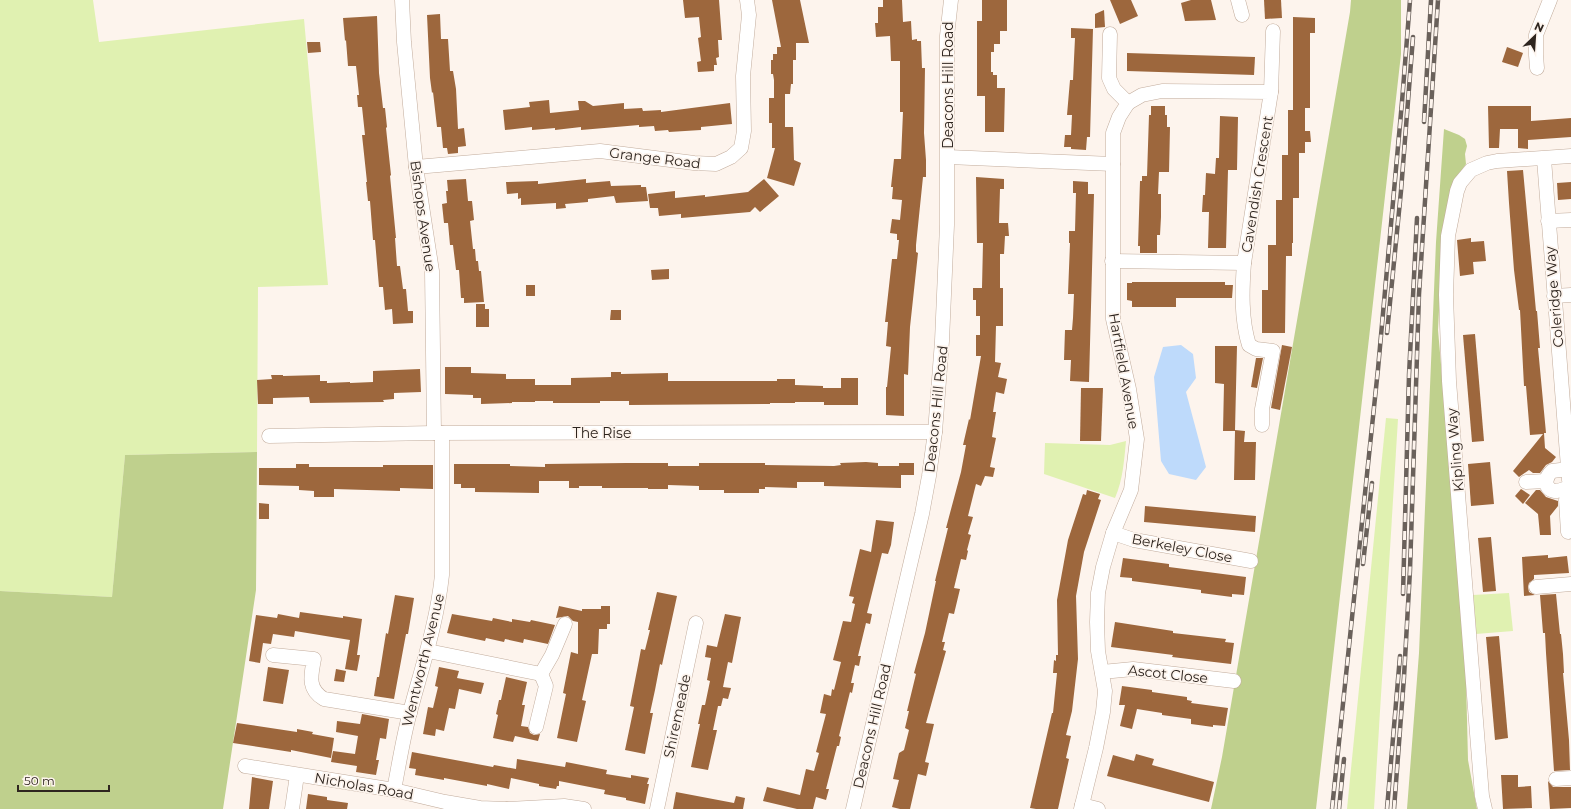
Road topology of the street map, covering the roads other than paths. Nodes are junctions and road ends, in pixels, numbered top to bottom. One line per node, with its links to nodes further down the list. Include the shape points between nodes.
1 (402, 0): 16 (street, Bishops Avenue)
2 (747, 0): 16 (street, Grange Road, via 749,15 743,76 744,131 741,148 731,157 716,164 709,164 600,152)
3 (951, 0): 12 (street, Deacons Hill Road, via 947,36)
4 (1238, 0): 6 (street)
5 (1550, 0): 9 (street, via 1536,35)
6 (1242, 15)
7 (1273, 31): 10 (street, Cavendish Crescent)
8 (1110, 34): 11 (street, via 1109,78 1114,89)
9 (1537, 68)
10 (1271, 92): 11 (street, via 1162,91 1142,95); 20 (street, Cavendish Crescent)
11 (1128, 103): 15 (street, Hartfield Avenue, via 1119,117 1114,132)
12 (948, 156): 15 (street); 24 (street, Deacons Hill Road, via 942,341)
13 (1571, 156): 14 (street, Kipling Way)
14 (1544, 159): 18 (street, Coleridge Way); 59 (street, Kipling Way, via 1487,163 1471,170 1457,191 1448,236 1446,295 1449,381 1482,796)
15 (1113, 164): 19 (street, Hartfield Avenue)
16 (416, 167): 25 (street, Bishops Avenue, via 432,271)
17 (1571, 220): 18 (street)
18 (1548, 222): 22 (street, Coleridge Way)
19 (1112, 261): 20 (street, Cavendish Crescent); 32 (street, Hartfield Avenue, via 1112,319 1129,389 1137,439 1130,490)
20 (1244, 263): 23 (street, via 1243,310 1249,345 1256,349 1273,351 1262,409)
21 (1571, 295): 22 (street)
22 (1554, 296): 27 (street, Coleridge Way)
23 (1262, 425)
24 (935, 432): 25 (street, The Rise); 57 (street, Deacons Hill Road, via 922,514)
25 (438, 433): 26 (street, The Rise); 39 (street, Wentworth Avenue, via 442,576)
26 (269, 436)
27 (1570, 476): 28 (street, via 1552,471)
28 (1546, 481): 29 (street); 30 (street, via 1546,485 1556,491)
29 (1526, 482)
30 (1571, 487)
31 (1571, 491): 33 (street, via 1566,500)
32 (1113, 532): 34 (street, Berkeley Close, via 1134,540); 41 (street, Hartfield Avenue, via 1098,593 1098,651)
33 (1568, 532)
34 (1251, 561)
35 (1571, 584): 36 (street)
36 (1536, 587)
37 (696, 623): 56 (street, Shiremeade)
38 (564, 624): 42 (street, via 552,655)
39 (428, 651): 42 (street); 44 (street, Wentworth Avenue)
40 (273, 655): 44 (street, via 314,659 311,683 315,692 324,699)
41 (1102, 672): 43 (street, Ascot Close, via 1133,669); 52 (street, Hartfield Avenue, via 1105,692 1103,712)
42 (541, 674): 45 (street, via 546,686)
43 (1234, 681)
44 (410, 713): 50 (street, Wentworth Avenue)
45 (536, 728)
46 (245, 766): 47 (street, Nicholas Road)
47 (297, 775): 50 (street, Nicholas Road); 53 (street)
48 (1571, 778): 49 (street)
49 (1556, 779)
50 (394, 790): 51 (street, Nicholas Road)
51 (444, 805): 54 (street, Nicholas Road)
52 (1082, 807): 58 (street)
53 (292, 809)
54 (507, 809): 55 (street, Nicholas Road, via 564,806)
55 (584, 809)
56 (658, 809)
57 (853, 809)
58 (1098, 809)
59 (1486, 809)

